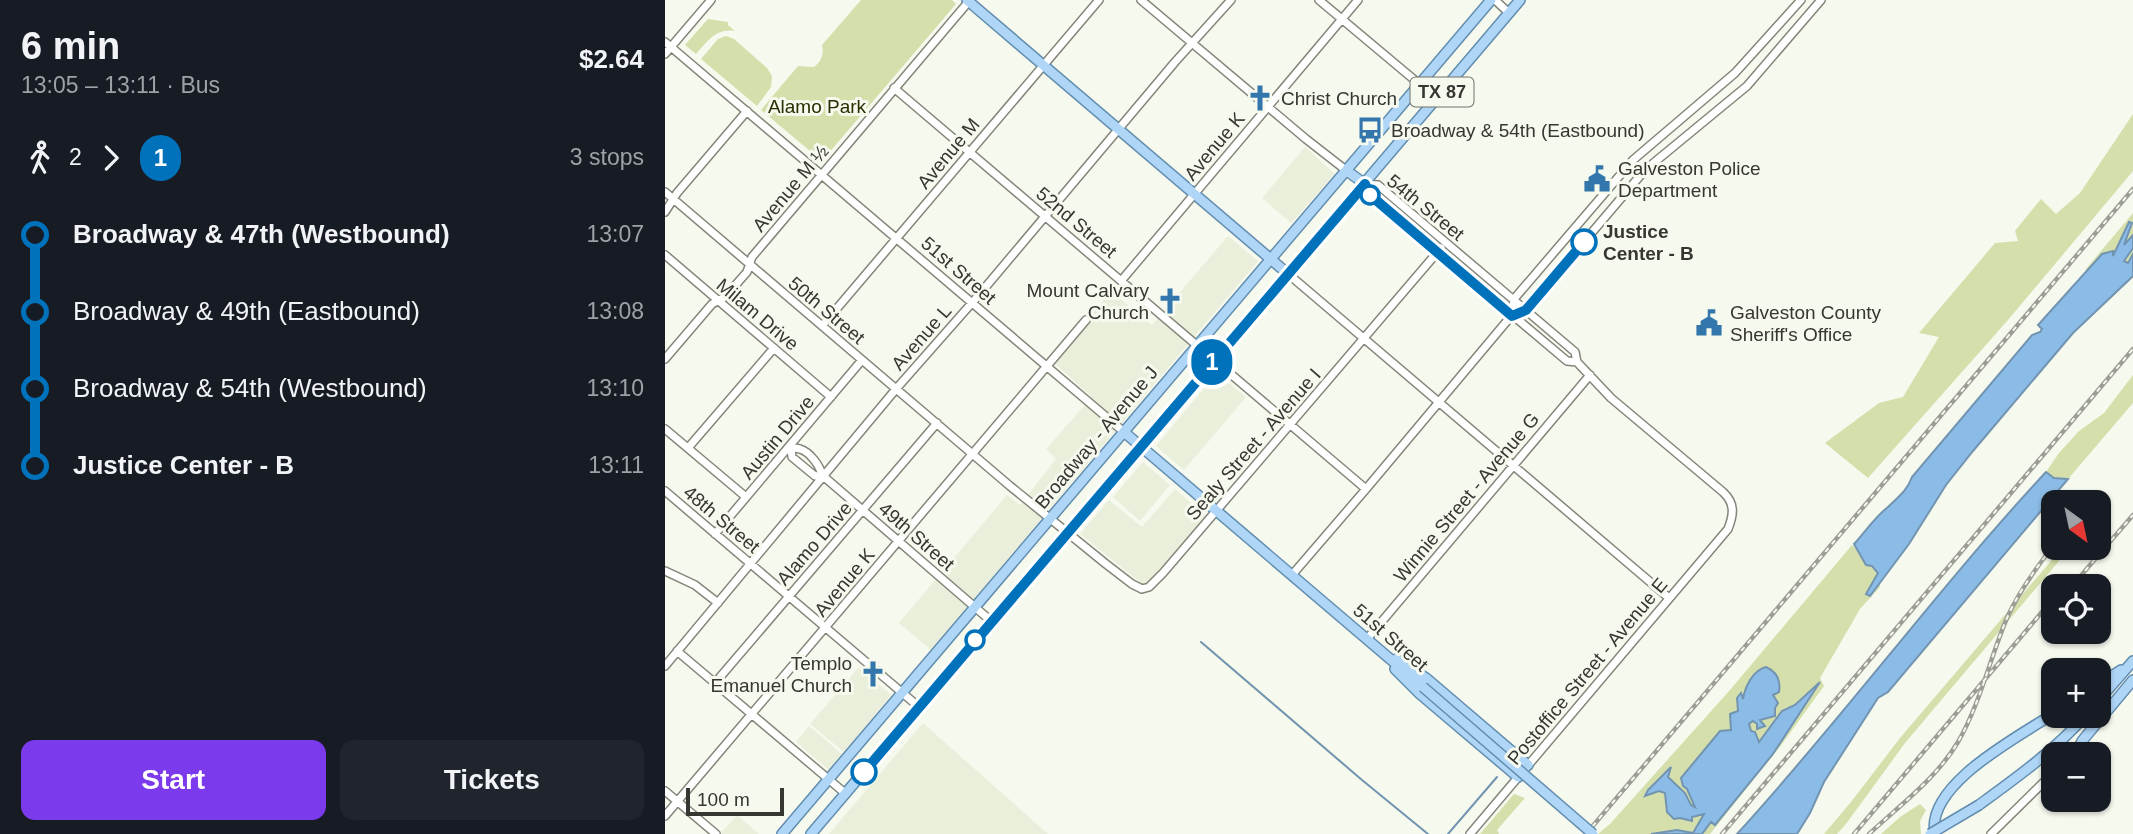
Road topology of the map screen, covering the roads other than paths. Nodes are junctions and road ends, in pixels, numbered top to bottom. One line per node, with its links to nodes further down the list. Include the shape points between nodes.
1 (711, 0): 17 (street)
2 (1099, 0): 19 (street, Avenue M)
3 (1141, 0): 16 (street)
4 (1231, 0): 16 (street, Avenue L)
5 (1319, 0): 13 (street)
6 (1358, 0): 13 (street, Avenue K)
7 (1493, 0): 12 (street); 20 (main road, Broadway - Avenue J / TX 87)
8 (1520, 0): 12 (main road, Broadway - Avenue J / TX 87)
9 (1801, 0): 14 (street)
10 (1821, 0): 15 (street)
11 (969, 1): 19 (main road); 21 (street, Avenue M ½)
12 (1509, 13): 22 (main road, Broadway - Avenue J / TX 87)
13 (1342, 20): 20 (street); 24 (street, Avenue K)
14 (1779, 25): 15 (street); 23 (street)
15 (1791, 35): 26 (street, via 1747,86)
16 (1192, 43): 24 (street); 27 (street, Avenue L)
17 (668, 45): 18 (street); 25 (street, 51st Street)
18 (665, 54)
19 (1043, 65): 27 (main road); 28 (street, Avenue M)
20 (1420, 84): 22 (street); 30 (main road, Broadway - Avenue J / TX 87)
21 (894, 88): 28 (street, 52nd Street); 32 (street, Avenue M ½)
22 (1437, 98): 33 (main road, Broadway - Avenue J / TX 87)
23 (1699, 104): 26 (street); 29 (street)
24 (1268, 107): 30 (street); 35 (street, Avenue K)
25 (747, 111): 32 (street, 51st Street); 36 (street)
26 (1710, 115): 31 (street)
27 (1119, 130): 35 (main road); 38 (street, Avenue L)
28 (970, 152): 38 (street, 52nd Street); 41 (street, Avenue M)
29 (1633, 160): 31 (street); 39 (street)
30 (1347, 170): 33 (main road); 45 (main road, Broadway - Avenue J / TX 87)
31 (1645, 170): 40 (street)
32 (821, 176): 41 (street, 51st Street); 46 (street, Avenue M ½)
33 (1365, 184): 42 (street, 54th Street, via 1378,185); 43 (street, 54th Street, via 1370,195); 47 (main road, Broadway - Avenue J / TX 87)
34 (665, 192): 36 (street, 50th Street)
35 (1195, 194): 45 (main road); 48 (street, Avenue K)
36 (673, 199): 37 (street); 46 (street, 50th Street)
37 (665, 212)
38 (1046, 216): 48 (street, 52nd Street); 51 (street, Avenue L)
39 (1580, 224): 40 (street); 49 (street)
40 (1591, 234): 52 (street)
41 (896, 239): 51 (street, 51st Street); 55 (street, Avenue M)
42 (1446, 242): 43 (street, Sealy Street - Avenue I); 49 (street, 54th Street)
43 (1438, 251): 53 (street, 54th Street); 56 (street, Sealy Street - Avenue I)
44 (665, 255): 50 (street, Milam Drive)
45 (1271, 259): 47 (main road); 57 (main road, Broadway - Avenue J / TX 87)
46 (750, 265): 50 (street, Avenue M ½); 55 (street, 50th Street)
47 (1287, 273): 56 (street); 61 (main road, Broadway - Avenue J / TX 87)
48 (1121, 281): 57 (street, 52nd Street)
49 (1514, 299): 52 (street, 54th Street); 53 (street)
50 (719, 300): 58 (street, Milam Drive); 59 (street, Avenue M ½)
51 (972, 303): 63 (street, 51st Street); 65 (street, Avenue L)
52 (1526, 310): 53 (street); 62 (street, 54th Street, via 1575,352)
53 (1512, 316): 62 (street, 54th Street, via 1567,361); 67 (street)
54 (1086, 320): 63 (street, Avenue K)
55 (822, 326): 60 (street, 50th Street)
56 (1364, 339): 67 (street); 69 (street, Sealy Street - Avenue I)
57 (1197, 345): 61 (street, 52nd Street); 70 (main road, Broadway - Avenue J / TX 87)
58 (774, 348): 66 (street, Milam Drive); 73 (street)
59 (665, 359)
60 (862, 360): 65 (street, 50th Street); 66 (street, Austin Drive)
61 (1214, 360): 69 (street, 52nd Street); 72 (main road, Broadway - Avenue J / TX 87)
62 (1577, 362): 64 (street, 54th Street)
63 (1046, 367): 70 (street, 51st Street); 75 (street, Avenue K)
64 (1590, 375): 76 (street, Winnie Street - Avenue G); 84 (street, 54th Street, via 1730,499 1733,509)
65 (896, 389): 68 (street, 50th Street); 77 (street, Avenue L)
66 (831, 397): 74 (street, Austin Drive)
67 (1440, 403): 76 (street); 78 (street)
68 (937, 423): 75 (street, 50th Street); 81 (street, Alamo Drive)
69 (1292, 424): 78 (street, 52nd Street); 82 (street, Sealy Street - Avenue I)
70 (1123, 432): 72 (main road, 51st Street); 83 (main road, Broadway - Avenue J / TX 87)
71 (667, 433): 73 (street)
72 (1140, 446): 82 (main road, 51st Street); 85 (main road, Broadway - Avenue J / TX 87)
73 (688, 448): 80 (street)
74 (790, 448): 77 (street, 49th Street, via 801,449 820,466); 80 (street, Austin Drive)
75 (973, 454): 83 (street, 50th Street); 87 (street, Avenue K)
76 (1513, 465): 92 (street); 97 (street, Winnie Street - Avenue G)
77 (823, 476): 81 (street, 49th Street); 88 (street, Avenue L)
78 (1366, 489): 90 (street)
79 (665, 491): 86 (street, 48th Street)
80 (746, 497): 86 (street, Austin Drive)
81 (862, 510): 87 (street, 49th Street); 91 (street, Alamo Drive)
82 (1217, 510): 85 (street, Sealy Street - Avenue I, via 1163,573 1142,589); 90 (main road, 51st Street)
83 (1050, 519): 85 (street, 50th Street); 94 (main road, Broadway - Avenue J / TX 87)
84 (1728, 529): 92 (street, Postoffice Street - Avenue E)
85 (1066, 532): 95 (main road, Broadway - Avenue J / TX 87)
86 (715, 534): 88 (street, 48th Street)
87 (899, 541): 94 (street, 49th Street); 96 (street, Avenue K)
88 (751, 564): 91 (street, 48th Street); 93 (street, Avenue L)
89 (665, 571): 93 (street, via 695,585)
90 (1292, 575): 97 (main road, 51st Street)
91 (789, 596): 96 (street, 48th Street); 104 (street, Alamo Drive)
92 (1669, 598): 112 (street, Postoffice Street - Avenue E)
93 (718, 603): 99 (street, Avenue L)
94 (975, 607): 95 (street, 49th Street); 106 (main road, Broadway - Avenue J / TX 87)
95 (991, 621): 107 (main road, Broadway - Avenue J / TX 87)
96 (825, 627): 106 (street, 48th Street); 108 (street, Avenue K)
97 (1367, 639): 98 (main road, 51st Street)
98 (1378, 649): 112 (main road, via 1426,678); 113 (main road, via 1411,687); 125 (main road, 51st Street, bridge)
99 (677, 651): 101 (street, Avenue L); 104 (street)
100 (2131, 663): 102 (main road); 105 (main road)
101 (665, 666)
102 (2111, 676)
103 (2133, 680): 111 (main road)
104 (715, 683): 108 (street)
105 (2111, 686)
106 (902, 692): 107 (street, 48th Street); 114 (main road, Broadway - Avenue J / TX 87)
107 (919, 707): 117 (main road, Broadway - Avenue J / TX 87)
108 (752, 714): 114 (street); 118 (street, Avenue K)
109 (2041, 722): 120 (main road, via 1963,775 1935,815)
110 (2075, 728): 120 (main road, bridge, via 1979,805)
111 (2082, 741)
112 (1528, 765): 113 (street, Postoffice Street - Avenue E)
113 (1518, 777): 124 (street, Postoffice Street - Avenue E)
114 (829, 779): 117 (street); 122 (main road, Broadway - Avenue J / TX 87)
115 (2041, 785): 126 (street)
116 (665, 791): 118 (street)
117 (846, 794): 123 (main road, Broadway - Avenue J / TX 87)
118 (677, 802): 119 (street, Avenue K); 121 (street)
119 (665, 816)
120 (1933, 833)
121 (716, 834)
122 (782, 834)
123 (811, 834)
124 (1469, 834)
125 (1593, 834)
126 (1991, 834)

